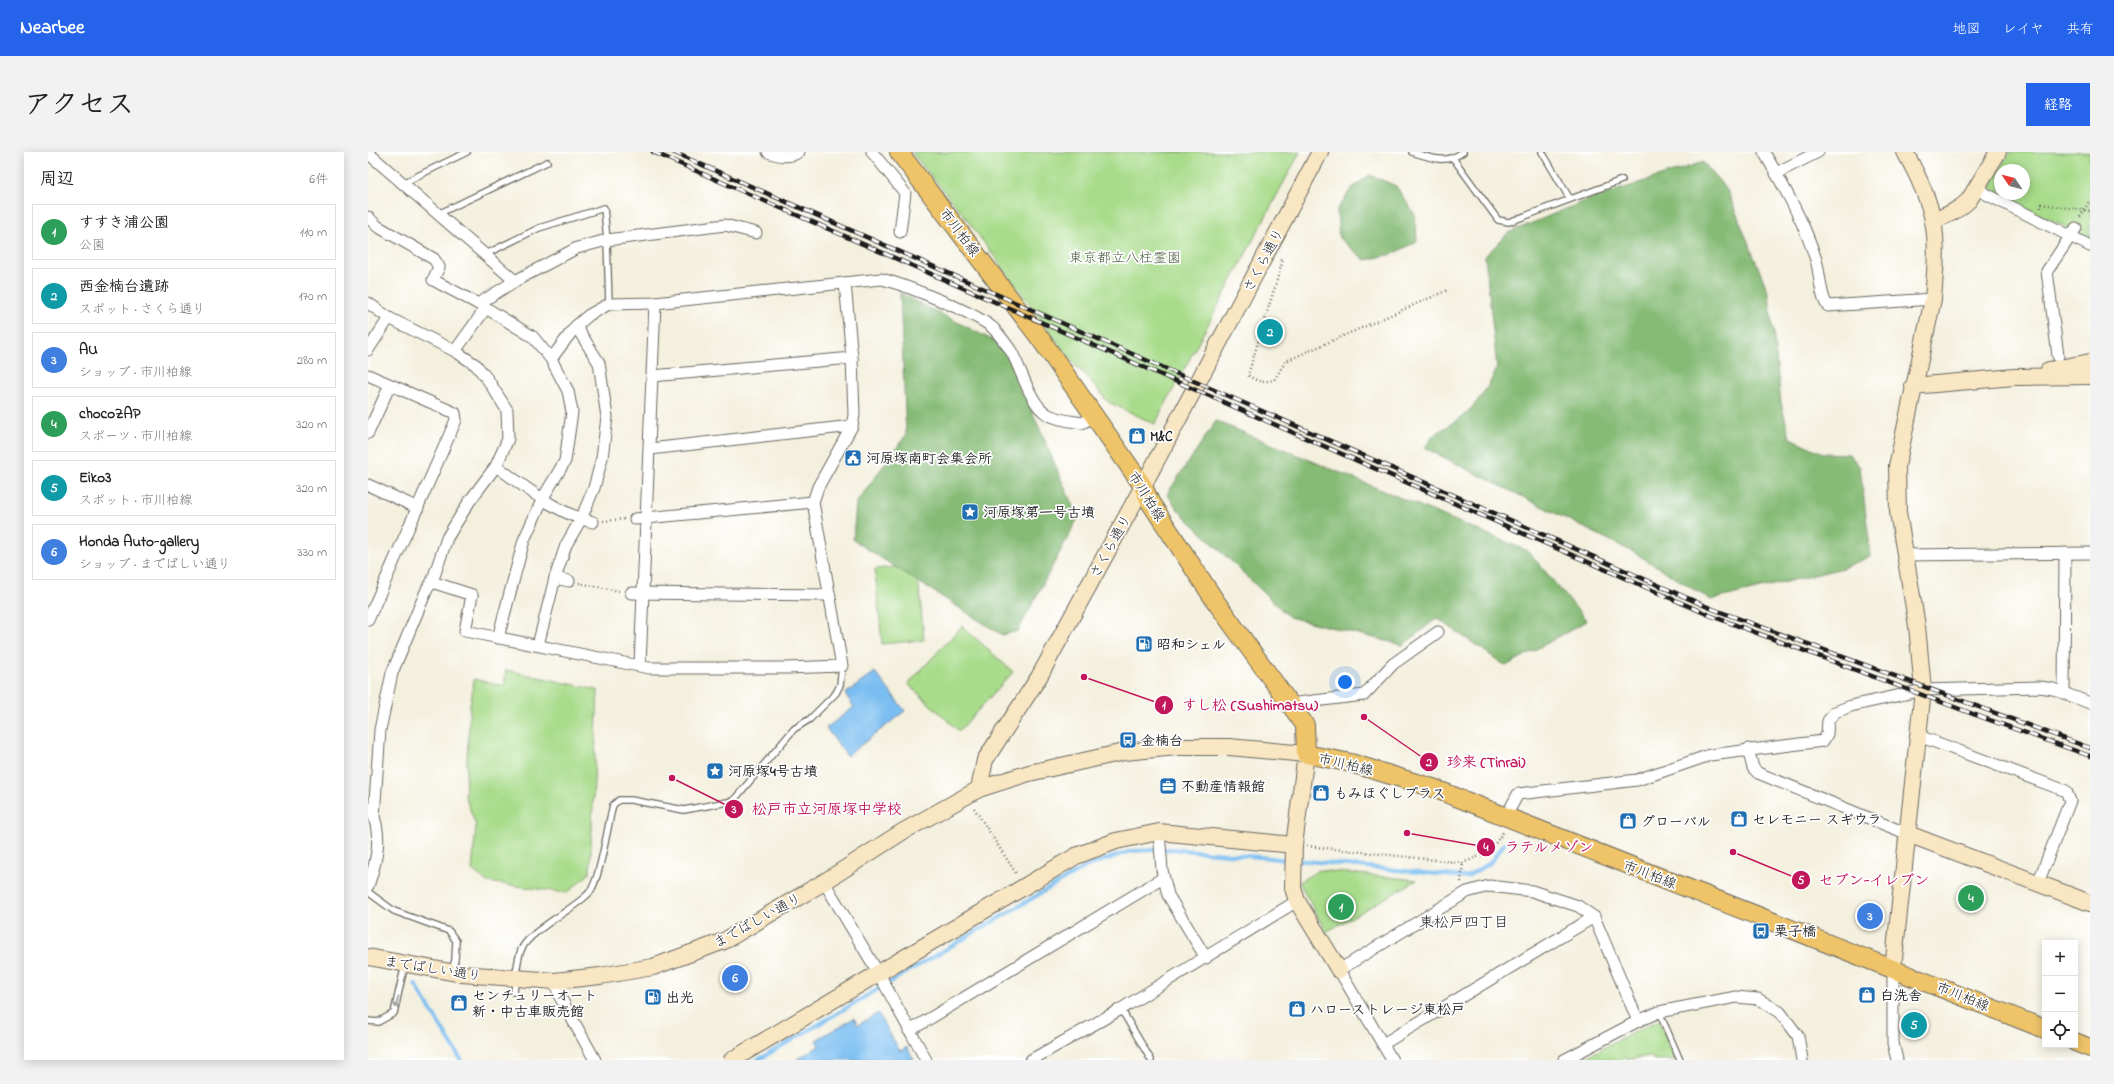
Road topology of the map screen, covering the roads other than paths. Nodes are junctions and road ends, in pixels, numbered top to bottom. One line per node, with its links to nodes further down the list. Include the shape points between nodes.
1 (467, 152): 19 (lane)
2 (768, 152): 3 (street, via 792,156)
3 (799, 152)
4 (872, 152): 25 (street, via 905,193)
5 (900, 152): 52 (main road, 市川柏線, via 1042,341)
6 (1320, 152): 58 (street, さくら通り)
7 (1412, 152): 15 (lane, via 1442,160)
8 (1463, 152): 15 (lane)
9 (1542, 152): 21 (lane)
10 (1764, 152): 17 (street)
11 (1818, 152): 17 (street)
12 (1905, 152): 24 (street, via 1916,172)
13 (1998, 152): 20 (street)
14 (368, 153): 19 (street)
15 (1453, 158): 21 (lane, via 1498,220 1509,222)
16 (547, 162): 22 (lane)
17 (1776, 173): 33 (street, via 1806,230 1820,272 1823,302 1828,306)
18 (1622, 180): 21 (lane)
19 (402, 183): 22 (street)
20 (1976, 189): 24 (street, via 1969,200 1954,213); 26 (street)
21 (1570, 199)
22 (438, 214): 30 (street)
23 (368, 217): 37 (street, via 377,226 434,259 439,267 433,280)
24 (1933, 221): 33 (street)
25 (900, 232)
26 (2073, 232): 29 (street); 42 (street, via 2047,272)
27 (756, 234): 28 (street, via 725,225)
28 (607, 240): 30 (lane, via 604,208 539,228); 31 (street, via 577,248); 36 (lane)
29 (2090, 246)
30 (484, 255): 31 (street)
31 (515, 280): 37 (street)
32 (845, 283): 35 (street); 43 (street); 52 (street, via 881,279 900,284 980,319 992,328 1011,350 1036,403 1045,413 1082,424)
33 (1933, 299): 51 (street)
34 (368, 303): 38 (street)
35 (655, 303): 36 (street); 47 (street)
36 (609, 304): 39 (street)
37 (482, 306): 41 (street); 44 (street, via 533,337)
38 (389, 318): 40 (street); 41 (street)
39 (576, 326): 44 (street); 63 (street, via 599,363 607,417 602,458 594,488)
40 (368, 350)
41 (455, 351): 56 (street, via 476,366 507,410 508,439)
42 (2058, 356)
43 (852, 358): 47 (street); 53 (street)
44 (551, 359): 59 (street, via 568,391 572,412 565,461)
45 (2090, 362): 49 (street)
46 (368, 375): 50 (street)
47 (652, 376): 55 (street)
48 (2090, 376): 49 (street)
49 (2014, 377): 51 (street)
50 (390, 385): 54 (street); 61 (street, via 455,413 456,420)
51 (1913, 386): 68 (street, via 1897,466 1898,512)
52 (1094, 416): 58 (main road, 市川柏線)
53 (852, 426): 55 (street); 60 (street, via 818,487)
54 (368, 434)
55 (650, 450): 62 (street)
56 (496, 466): 59 (street); 71 (street, via 469,502 447,538)
57 (368, 485): 61 (street)
58 (1143, 486): 84 (main road, 市川柏線, via 1150,502 1216,602); 88 (street, さくら通り, via 1039,677 985,760)
59 (543, 498): 63 (street); 77 (street, via 524,540)
60 (813, 502): 62 (street); 74 (street)
61 (418, 508): 75 (street)
62 (647, 518): 64 (street); 73 (street)
63 (581, 519): 65 (street); 69 (street, via 566,545)
64 (635, 519)
65 (593, 522)
66 (2065, 553): 67 (street); 68 (street); 82 (street)
67 (2090, 553)
68 (1905, 555): 81 (street, via 1917,626)
69 (555, 578): 70 (street); 78 (street)
70 (569, 581)
71 (432, 582): 77 (street, via 472,595 464,631); 90 (street, via 426,589 392,674 380,730)
72 (631, 593): 73 (street)
73 (642, 594): 74 (street); 79 (street)
74 (829, 595): 80 (street)
75 (368, 620)
76 (1438, 632): 84 (street, via 1394,664 1364,695)
77 (498, 638): 78 (street)
78 (538, 645): 79 (street)
79 (640, 666): 80 (street)
80 (842, 666): 111 (lane, via 840,685 836,693 810,719 794,729 733,800 684,810 631,800 619,800 612,805 597,875 590,892 531,939 522,950)
81 (1923, 690): 82 (street, via 2040,688); 85 (street); 86 (street, via 1835,712 1828,721 1827,734 1823,741)
82 (2064, 693): 83 (street)
83 (2090, 703)
84 (1289, 704): 87 (main road, 市川柏線, via 1305,725)
85 (1919, 736): 92 (street); 97 (street, via 2066,791 2070,801)
86 (1748, 749): 91 (street, via 1710,755 1637,780 1518,794); 92 (street, via 1753,768 1758,773)
87 (1306, 754): 88 (street, までばしい通り, via 1229,747 1178,747 1124,752 1029,773); 91 (main road, 市川柏線, via 1351,763 1433,788); 94 (street)
88 (972, 792): 96 (street, までばしい通り, via 902,832)
89 (368, 803): 90 (street)
90 (374, 816): 98 (street, via 379,838)
91 (1505, 824): 106 (main road, 市川柏線)
92 (1908, 834): 97 (street); 106 (street)
93 (1159, 837): 94 (street); 95 (street); 109 (street, via 1116,841 1076,856)
94 (1294, 854): 100 (street, via 1292,888)
95 (1164, 878): 104 (street, via 1168,895); 117 (street)
96 (824, 882): 109 (street); 110 (street, までばしい通り, via 724,941 653,967)
97 (2038, 883): 101 (street)
98 (368, 886)
99 (368, 892): 108 (lane, via 394,911 449,931 456,941 455,960)
100 (1297, 901): 104 (street); 107 (street)
101 (2090, 903)
102 (1594, 917): 107 (street, via 1578,906 1532,891 1489,886 1467,892); 115 (street); 119 (street)
103 (368, 957): 105 (street, までばしい通り)
104 (1206, 958): 112 (street)
105 (405, 964): 108 (street, までばしい通り); 114 (lane, one-way to 114, via 394,1013 378,1022)
106 (1892, 968): 116 (main road, 市川柏線); 130 (street, via 1893,1043)
107 (1339, 970): 119 (street)
108 (451, 972): 111 (street, までばしい通り)
109 (880, 977): 117 (street); 122 (street)
110 (555, 981): 111 (street, までばしい通り); 121 (street, via 559,994)
111 (515, 985)
112 (1122, 1009): 124 (street); 125 (lane)
113 (1659, 1012): 115 (street); 128 (lane); 129 (street, via 1736,997 1758,999 1780,1012 1798,1036)
114 (368, 1021)
115 (1638, 1021): 127 (street)
116 (2042, 1029)
117 (909, 1031): 123 (street)
118 (2078, 1043): 120 (main road)
119 (1383, 1044): 126 (street)
120 (2090, 1048)
121 (595, 1060)
122 (732, 1060)
123 (926, 1060)
124 (1032, 1060)
125 (1151, 1060)
126 (1392, 1060)
127 (1564, 1060)
128 (1680, 1060)
129 (1802, 1060)
130 (1897, 1060)

